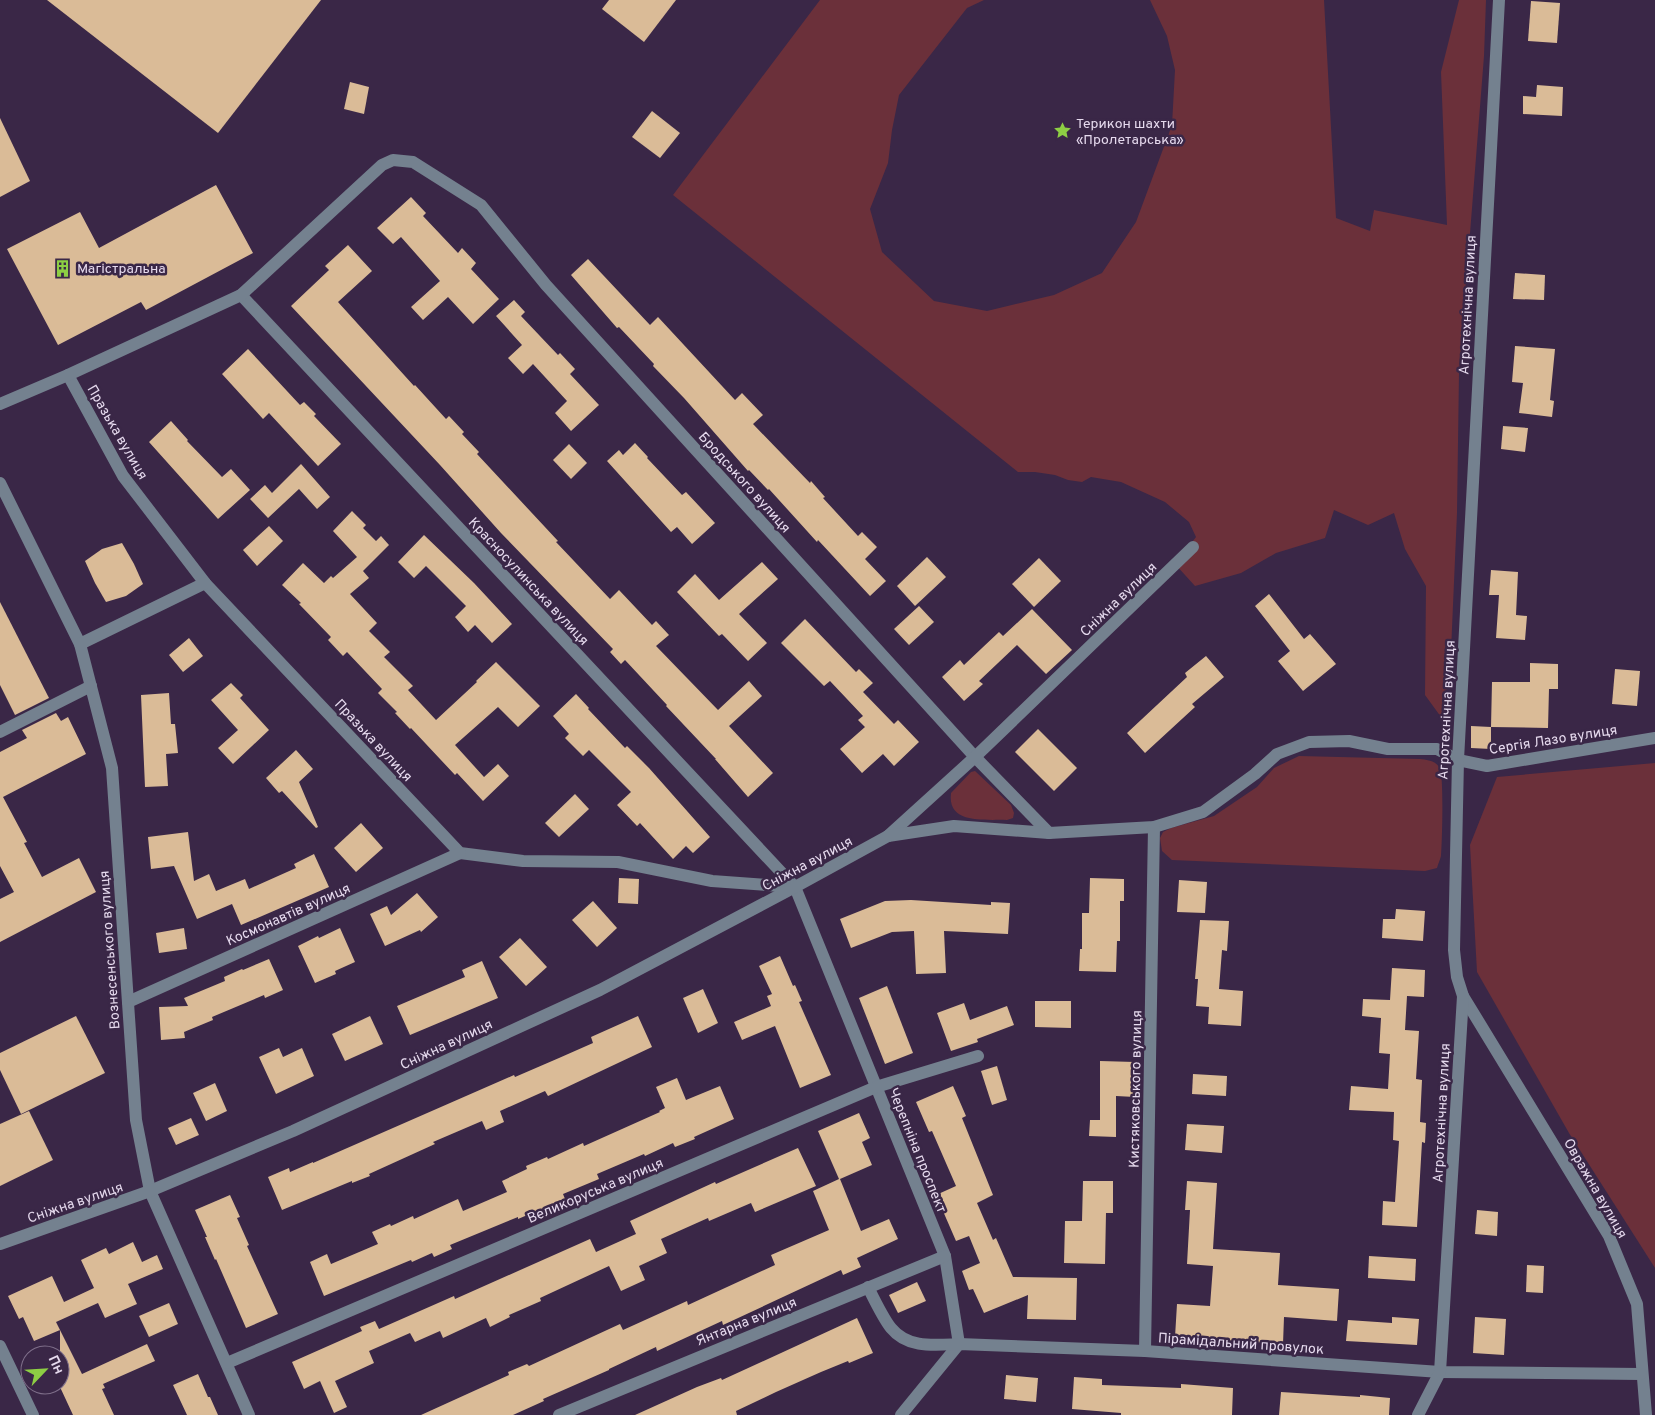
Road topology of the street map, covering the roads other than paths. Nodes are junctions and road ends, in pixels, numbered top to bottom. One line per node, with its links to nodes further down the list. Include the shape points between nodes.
1 (1499, 0): 13 (street, Агротехнічна вулиця)
2 (241, 295): 3 (street); 12 (street, Бродського вулиця, via 382,165 393,160 413,162 480,205 546,285); 18 (street, Красносулинська вулиця)
3 (68, 375): 4 (street); 7 (street, Празька вулиця, via 122,476)
4 (0, 404)
5 (0, 483): 8 (street, Вознесенського вулиця)
6 (1193, 547): 12 (street, Сніжна вулиця)
7 (205, 583): 8 (street); 17 (street, Празька вулиця)
8 (80, 644): 9 (street, Вознесенського вулиця)
9 (91, 686): 10 (street); 20 (street, Вознесенського вулиця, via 112,768)
10 (0, 732)
11 (1655, 738): 13 (street, Сергія Лазо вулиця, via 1487,766)
12 (975, 758): 15 (street, Бродського вулиця); 16 (street, Сніжна вулиця)
13 (1458, 760): 14 (street, Сергія Лазо вулиця, via 1437,749 1388,749 1349,741 1309,742 1277,754 1202,812); 19 (street, Агротехнічна вулиця, via 1454,950)
14 (1154, 827): 15 (street, Сніжна вулиця); 29 (street, Кистяковського вулиця)
15 (1049, 833): 16 (street, Сніжна вулиця, via 954,826)
16 (888, 836): 18 (street, Сніжна вулиця)
17 (460, 853): 18 (street, via 522,860 618,862 712,881); 20 (street, Космонавтів вулиця)
18 (795, 887): 22 (street, Черепніна проспект); 23 (street, Сніжна вулиця, via 600,990 293,1131)
19 (1463, 996): 31 (street, Агротехнічна вулиця); 32 (street, Овражна вулиця, via 1609,1236 1637,1304)
20 (128, 1002): 23 (street, Вознесенського вулиця, via 136,1120)
21 (978, 1056): 22 (street, Великоруська вулиця)
22 (876, 1087): 25 (street, Черепніна проспект); 30 (street, Великоруська вулиця)
23 (150, 1191): 24 (street, Сніжна вулиця); 30 (street, Вознесенського вулиця)
24 (0, 1244)
25 (945, 1256): 26 (street, Янтарна вулиця); 27 (street, Черепніна проспект)
26 (868, 1287): 27 (street, Пірамідальний провулок, via 891,1328 909,1342 929,1346); 35 (street, Янтарна вулиця)
27 (959, 1344): 29 (street, Пірамідальний провулок); 36 (street)
28 (0, 1346): 33 (street)
29 (1145, 1351): 31 (street, Пірамідальний провулок)
30 (227, 1363): 34 (street, Вознесенського вулиця)
31 (1440, 1372): 32 (street, Пірамідальний провулок); 37 (street, Агротехнічна вулиця)
32 (1642, 1374): 38 (street, Овражна вулиця)
33 (33, 1415)
34 (249, 1415)
35 (559, 1415)
36 (901, 1415)
37 (1418, 1415)
38 (1646, 1415)

